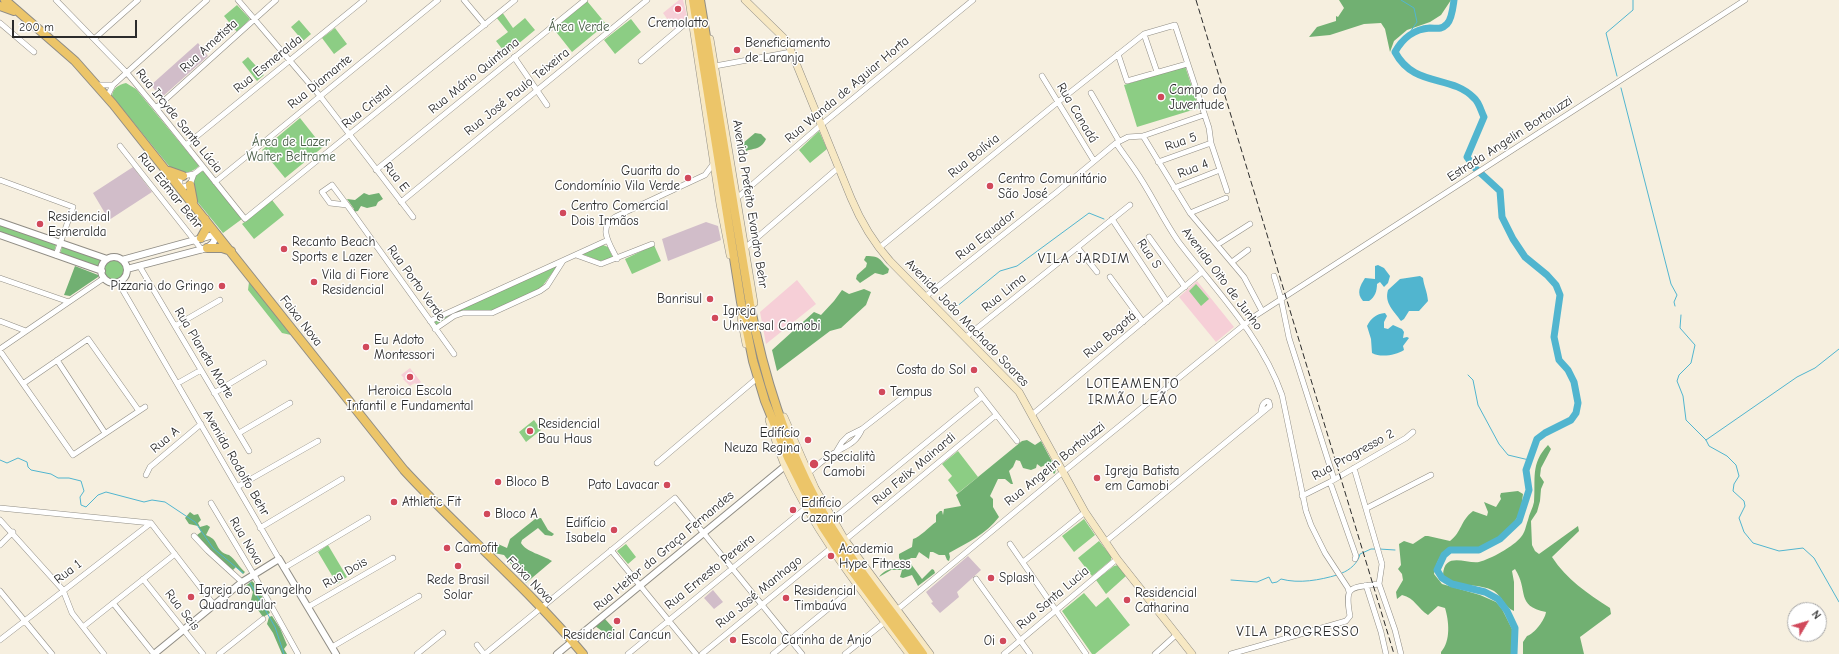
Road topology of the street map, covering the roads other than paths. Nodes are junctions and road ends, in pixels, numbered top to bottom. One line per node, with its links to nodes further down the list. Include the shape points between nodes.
1 (5, 0): 23 (highway, Faixa Nova)
2 (56, 0): 29 (street, Rua Ircyde Santa Lúcia)
3 (138, 0): 29 (street)
4 (208, 0): 41 (street)
5 (238, 0): 25 (street, Rua E)
6 (276, 0): 25 (street, Rua Ametista)
7 (364, 0): 35 (street, Rua Esmeralda)
8 (438, 0): 48 (street, Rua Diamante)
9 (464, 0): 27 (street)
10 (515, 0): 27 (street, Rua Cristal)
11 (585, 0): 34 (street, Rua Mário Quintana)
12 (637, 0): 21 (street)
13 (647, 0): 21 (street, Rua José Paulo Teixeira)
14 (689, 0): 24 (main road, Avenida Prefeito Evandro Behr)
15 (693, 0): 30 (highway, Avenida Prefeito Evandro Behr)
16 (700, 0): 30 (highway, Avenida Prefeito Evandro Behr)
17 (704, 0): 39 (main road, Avenida Prefeito Evandro Behr)
18 (745, 0): 32 (main road, Avenida João Machado Soares, via 783,37)
19 (973, 0): 55 (street, Rua Wanda de Aguiar Horta)
20 (1745, 0): 129 (street, Estrada Angelin Bortoluzzi)
21 (641, 5): 45 (street, Rua José Paulo Teixeira)
22 (0, 6): 23 (highway)
23 (21, 14): 43 (highway, Faixa Nova)
24 (692, 18): 36 (street); 38 (main road, Avenida Prefeito Evandro Behr)
25 (256, 19): 35 (street, Rua E); 52 (street, Rua Ametista)
26 (0, 23): 31 (street)
27 (485, 25): 57 (street, Rua Cristal)
28 (1144, 34): 33 (street, Rua Bolívia); 37 (street, via 1175,25); 40 (street)
29 (94, 39): 41 (street, Rua Ircyde Santa Lúcia)
30 (703, 45): 38 (highway); 39 (highway); 46 (highway, Avenida Prefeito Evandro Behr); 53 (highway, Avenida Prefeito Evandro Behr)
31 (34, 52)
32 (791, 52): 39 (street); 55 (main road, Avenida João Machado Soares)
33 (1118, 54): 40 (street, via 1127,81); 50 (street, Rua Bolívia)
34 (514, 58): 45 (street); 68 (street, Rua Mário Quintana)
35 (289, 60): 48 (street, Rua E); 61 (street, Rua Esmeralda)
36 (641, 61)
37 (1187, 64): 40 (street); 54 (street)
38 (699, 65): 53 (main road, Avenida Prefeito Evandro Behr)
39 (715, 66): 46 (highway); 81 (main road, Avenida Prefeito Evandro Behr)
40 (1157, 72)
41 (127, 73): 44 (street); 52 (street, Rua Ircyde Santa Lúcia)
42 (1042, 76): 50 (street, Rua Canadá)
43 (97, 85): 44 (street); 49 (highway, Faixa Nova)
44 (113, 85): 49 (street)
45 (537, 90): 51 (street); 83 (street, Rua José Paulo Teixeira)
46 (715, 90): 56 (highway, Avenida Prefeito Evandro Behr)
47 (1091, 93): 59 (street, Avenida Oito de Junho)
48 (320, 96): 57 (street, Rua E); 75 (street, Rua Diamante)
49 (107, 97): 70 (highway, Faixa Nova)
50 (1058, 102): 63 (street, Rua Canadá); 104 (street, Rua Bolívia)
51 (547, 104)
52 (156, 108): 61 (street, Rua Ircyde Santa Lúcia)
53 (708, 111): 56 (highway, via 716,114); 64 (main road, Avenida Prefeito Evandro Behr); 119 (highway, Avenida Prefeito Evandro Behr)
54 (1204, 115): 58 (street, Rua Equador); 60 (street)
55 (821, 125): 67 (main road, Avenida João Machado Soares); 81 (street, Rua Wanda de Aguiar Horta)
56 (721, 128): 144 (highway, Avenida Prefeito Evandro Behr)
57 (350, 135): 68 (street, Rua E); 90 (street, Rua Cristal)
58 (1142, 136): 59 (street, Rua Equador, via 1128,137); 65 (street)
59 (1117, 142): 63 (street, Rua Equador); 121 (street, Avenida Oito de Junho, via 1165,221)
60 (1211, 143): 65 (street, Rua 5); 69 (street)
61 (186, 145): 66 (street, Rua Ircyde Santa Lúcia)
62 (120, 146): 97 (street, Rua Edmar Behr)
63 (1094, 161): 128 (street, Rua Equador)
64 (714, 162): 72 (street); 76 (main road, Avenida Prefeito Evandro Behr)
65 (1158, 162): 79 (street)
66 (203, 167): 71 (street); 75 (street, Rua Ircyde Santa Lúcia)
67 (838, 168): 103 (street); 104 (main road, Avenida João Machado Soares, via 858,216)
68 (376, 170): 83 (street, Rua E)
69 (1220, 170): 79 (street, Rua 4); 80 (street)
70 (168, 171): 73 (highway); 78 (highway, Faixa Nova)
71 (194, 174): 73 (street); 77 (street)
72 (705, 175): 76 (street); 98 (street, via 610,220 605,228)
73 (183, 176): 78 (street, via 180,179)
74 (0, 180): 99 (street, via 73,207)
75 (215, 182): 90 (street, Rua Ircyde Santa Lúcia)
76 (717, 182): 101 (main road, Avenida Prefeito Evandro Behr)
77 (190, 185): 78 (street); 84 (highway)
78 (180, 186): 84 (highway, Faixa Nova)
79 (1174, 188): 87 (street)
80 (1228, 191)
81 (737, 198): 103 (main road, Avenida Prefeito Evandro Behr)
82 (1226, 198): 87 (street)
83 (401, 202): 88 (street, Rua E)
84 (195, 205): 89 (highway, Faixa Nova)
85 (347, 205): 85 (street, Rua Porto Verde, via 332,185 322,192 330,203); 136 (street, Rua Porto Verde)
86 (1130, 205): 91 (street, Rua Lima)
87 (1190, 213): 102 (street)
88 (413, 217)
89 (206, 219): 94 (highway, Faixa Nova); 97 (highway, via 206,229)
90 (245, 219)
91 (1112, 219): 105 (street, Rua Lima); 133 (street, Rua S)
92 (0, 222): 99 (street)
93 (1250, 224): 102 (street)
94 (217, 234): 97 (street); 106 (street); 108 (highway, Faixa Nova)
95 (0, 235): 110 (street)
96 (1149, 237): 127 (street)
97 (198, 239): 106 (street, Rua Edmar Behr); 113 (street)
98 (608, 240): 109 (street); 111 (street)
99 (60, 243): 110 (street); 112 (street)
100 (652, 244): 111 (street)
101 (728, 244): 119 (highway); 150 (main road, Avenida Prefeito Evandro Behr, via 743,332)
102 (1217, 245): 115 (street)
103 (745, 248): 144 (main road, Avenida Prefeito Evandro Behr)
104 (879, 248): 128 (main road, Avenida João Machado Soares)
105 (1078, 248): 120 (street); 142 (street, Rua Lima)
106 (205, 249): 108 (highway, via 222,248); 116 (street)
107 (1248, 250): 115 (street)
108 (231, 251): 229 (highway, Faixa Nova, via 404,470)
109 (576, 254): 111 (street, via 601,264); 114 (street)
110 (56, 255): 118 (street)
111 (617, 258)
112 (107, 259): 113 (street, via 117,257); 118 (street)
113 (122, 260): 117 (street)
114 (564, 260): 136 (street); 140 (street, via 547,286 540,291 492,313 463,313 454,316)
115 (1232, 262): 134 (street, via 1244,277)
116 (140, 267): 117 (street); 139 (street, Rua Planeta Marte)
117 (127, 269): 126 (street, via 126,275)
118 (102, 271): 125 (street)
119 (736, 272): 143 (highway, Avenida Prefeito Evandro Behr)
120 (1097, 272)
121 (1202, 272): 127 (street, Rua Bogotá); 138 (street, Avenida Oito de Junho)
122 (1274, 276): 130 (street)
123 (1110, 277): 137 (street)
124 (0, 278): 132 (street)
125 (104, 278): 126 (street); 132 (street)
126 (118, 282): 151 (street, Avenida Rodolfo Behr)
127 (1185, 287): 133 (street, Rua Bogotá)
128 (926, 296): 142 (main road, Avenida João Machado Soares)
129 (1287, 296): 130 (street, Rua Angelin Bortoluzzi)
130 (1281, 299): 134 (street, Rua Angelin Bortoluzzi); 180 (street, via 1289,338)
131 (220, 300): 139 (street)
132 (69, 302): 141 (street)
133 (1167, 302): 137 (street, Rua Bogotá)
134 (1262, 311): 138 (street, Rua Angelin Bortoluzzi)
135 (0, 321): 141 (street)
136 (430, 321): 140 (street, Rua Porto Verde)
137 (1143, 322): 162 (street, Rua Bogotá)
138 (1245, 324): 176 (street, Rua Angelin Bortoluzzi); 182 (street, Avenida Oito de Junho, via 1278,382 1282,394)
139 (175, 326): 149 (street, Rua Planeta Marte)
140 (435, 329): 146 (street, Rua Porto Verde)
141 (26, 331): 145 (street)
142 (966, 337): 162 (main road, Avenida João Machado Soares, via 1020,392)
143 (748, 339): 144 (highway); 157 (highway, Avenida Prefeito Evandro Behr)
144 (760, 348): 175 (highway, Avenida Prefeito Evandro Behr, via 771,393)
145 (0, 350): 152 (street)
146 (454, 354)
147 (57, 360): 152 (street); 160 (street, via 88,339); 167 (street)
148 (264, 363): 154 (street)
149 (201, 370): 151 (street); 154 (street, Rua Planeta Marte)
150 (755, 380): 165 (main road, Avenida Prefeito Evandro Behr); 172 (street)
151 (178, 383): 164 (street, Avenida Rodolfo Behr)
152 (24, 384): 167 (street, via 73,455)
153 (977, 390): 156 (street)
154 (214, 393): 168 (street, Rua Planeta Marte)
155 (907, 394): 175 (street, via 845,439 836,452)
156 (982, 397): 163 (street); 190 (street)
157 (765, 401): 165 (highway); 173 (highway, Avenida Prefeito Evandro Behr)
158 (290, 403): 168 (street)
159 (145, 407): 160 (street)
160 (139, 411): 167 (street)
161 (1261, 412): 199 (street)
162 (1033, 414): 176 (main road, Avenida João Machado Soares)
163 (996, 415): 170 (street); 198 (street, Rua Felix Mainardi)
164 (201, 424): 177 (street, Rua A, via 150,466); 181 (street, Avenida Rodolfo Behr)
165 (772, 428): 173 (main road, Avenida Prefeito Evandro Behr)
166 (1413, 432): 174 (street, Rua Progresso 2)
167 (105, 433)
168 (239, 434): 171 (street, Rua Planeta Marte)
169 (318, 441): 181 (street)
170 (1017, 441)
171 (249, 451)
172 (657, 463)
173 (788, 466): 175 (highway); 186 (main road, Avenida Prefeito Evandro Behr); 193 (highway, Avenida Prefeito Evandro Behr); 196 (street, Rua Heitor da Graça Fernandes)
174 (1354, 468): 180 (street, Rua Progresso 2); 187 (street)
175 (805, 472): 183 (highway, Avenida Prefeito Evandro Behr); 190 (main road, Avenida Prefeito Evandro Behr)
176 (1063, 472): 188 (main road, Avenida João Machado Soares); 230 (street, Rua Angelin Bortoluzzi)
177 (146, 475)
178 (1431, 475): 187 (street)
179 (342, 479): 194 (street)
180 (1332, 481): 182 (street, Rua Progresso 2); 207 (street)
181 (237, 487): 194 (street, Avenida Rodolfo Behr)
182 (1302, 496): 222 (street, Avenida Oito de Junho, via 1317,538)
183 (817, 503): 190 (highway); 198 (highway, Avenida Prefeito Evandro Behr)
184 (211, 504): 212 (street, Rua Nova)
185 (0, 508): 192 (street)
186 (806, 508): 193 (highway); 202 (main road, Avenida Prefeito Evandro Behr); 211 (street, Rua Ernesto Pereira)
187 (1367, 508): 216 (street, via 1382,564)
188 (1085, 512): 199 (main road, Avenida João Machado Soares); 209 (street)
189 (368, 518): 210 (street)
190 (833, 519): 198 (highway)
191 (0, 520): 195 (street)
192 (151, 523): 204 (street); 221 (street, Rua 1)
193 (822, 526): 265 (highway, Avenida Prefeito Evandro Behr)
194 (260, 528): 208 (street, Avenida Rodolfo Behr)
195 (13, 532): 201 (street); 221 (street)
196 (703, 532): 203 (street, via 675,498); 211 (street); 217 (street, Rua Heitor da Graça Fernandes)
197 (194, 536): 215 (street)
198 (843, 541): 223 (highway, Avenida Prefeito Evandro Behr); 230 (main road, Avenida Prefeito Evandro Behr)
199 (1105, 542): 206 (main road, Avenida João Machado Soares)
200 (1010, 544): 209 (street)
201 (0, 545)
202 (831, 548): 218 (main road, Avenida Prefeito Evandro Behr); 226 (street, Rua José Manhago)
203 (611, 550): 217 (street); 229 (street)
204 (175, 554): 213 (street); 227 (street)
205 (393, 558): 228 (street, Rua Dois)
206 (1117, 559): 231 (street, Rua Santa Lucia); 240 (main road, Avenida João Machado Soares)
207 (1355, 559)
208 (279, 560): 210 (street, Avenida Rodolfo Behr); 212 (street)
209 (1023, 562): 231 (street)
210 (284, 568): 228 (street, Avenida Rodolfo Behr)
211 (732, 568): 226 (street); 234 (street, Rua Ernesto Pereira)
212 (254, 575): 215 (street); 252 (street, Rua Nova)
213 (143, 579): 225 (street); 237 (street, Rua Seis)
214 (976, 579): 243 (street)
215 (242, 582): 227 (street)
216 (1379, 584): 219 (street); 275 (street, via 1395,630)
217 (640, 585): 234 (street); 244 (street, Rua Heitor da Graça Fernandes)
218 (857, 585): 235 (main road, Avenida Prefeito Evandro Behr); 242 (street)
219 (1366, 586): 222 (street, via 1356,587); 274 (street)
220 (0, 590): 233 (street)
221 (63, 590): 233 (street, Rua 1); 236 (street, via 72,613)
222 (1349, 592): 273 (street, via 1347,596 1350,616 1346,621)
223 (880, 595): 230 (highway); 238 (highway, Avenida Prefeito Evandro Behr)
224 (419, 596): 246 (street)
225 (113, 603): 236 (street); 249 (street)
226 (762, 604): 242 (street); 260 (street, Rua José Manhago)
227 (214, 605): 237 (street)
228 (308, 607): 246 (street, Avenida Rodolfo Behr)
229 (542, 608): 244 (highway, Faixa Nova); 255 (street)
230 (898, 609): 238 (highway); 267 (main road, Avenida Prefeito Evandro Behr)
231 (1056, 610): 243 (street, Rua Santa Lucia); 270 (street)
232 (263, 619): 251 (street)
233 (25, 620): 241 (street, Rua 1); 247 (street)
234 (669, 620): 258 (street, Rua Ernesto Pereira); 259 (street)
235 (885, 622): 263 (street); 264 (main road, Avenida Prefeito Evandro Behr)
236 (83, 627): 248 (street)
237 (184, 630): 249 (street); 250 (street, Rua Seis)
238 (907, 630): 266 (highway, Avenida Prefeito Evandro Behr)
239 (443, 633): 254 (street)
240 (1177, 634): 271 (street); 272 (main road, Avenida João Machado Soares)
241 (0, 640)
242 (790, 640): 261 (street); 262 (street)
243 (1020, 640): 268 (street, Rua Santa Lucia); 269 (street)
244 (572, 641): 256 (street, Rua Heitor da Graça Fernandes); 257 (highway, Faixa Nova)
245 (477, 645): 255 (street)
246 (332, 647): 253 (street, Avenida Rodolfo Behr)
247 (50, 653)
248 (104, 654)
249 (154, 654)
250 (203, 654)
251 (219, 654)
252 (298, 654)
253 (336, 654)
254 (418, 654)
255 (485, 654)
256 (557, 654)
257 (583, 654)
258 (628, 654)
259 (696, 654)
260 (702, 654)
261 (773, 654)
262 (802, 654)
263 (845, 654)
264 (909, 654)
265 (914, 654)
266 (923, 654)
267 (930, 654)
268 (1004, 654)
269 (1030, 654)
270 (1086, 654)
271 (1155, 654)
272 (1192, 654)
273 (1231, 654)
274 (1386, 654)
275 (1400, 654)

